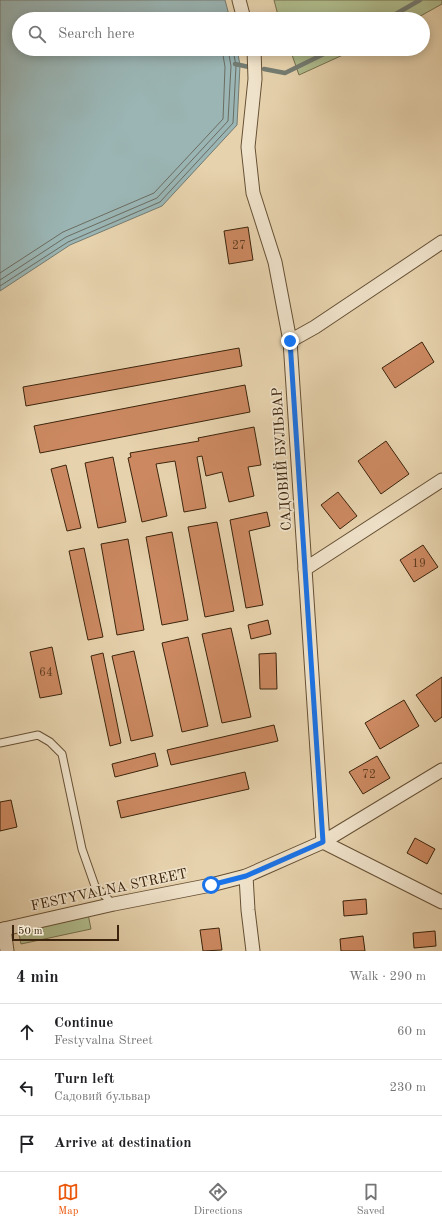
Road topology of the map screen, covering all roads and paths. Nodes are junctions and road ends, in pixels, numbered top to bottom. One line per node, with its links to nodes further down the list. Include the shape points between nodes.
1 (239, 0): 2 (street)
2 (242, 12)
3 (254, 56): 5 (street, САДОВИЙ БУЛЬВАР, via 255,79 248,147 253,193 275,262)
4 (442, 242): 5 (street)
5 (290, 341): 7 (street, САДОВИЙ БУЛЬВАР)
6 (442, 480): 7 (street)
7 (305, 569): 10 (street, САДОВИЙ БУЛЬВАР)
8 (0, 743): 13 (lane, via 38,735 62,754 82,850 95,886)
9 (442, 770): 10 (street, FESTYVALNA STREET)
10 (323, 842): 11 (street, FESTYVALNA STREET); 12 (street)
11 (246, 876): 13 (street, FESTYVALNA STREET); 16 (street)
12 (442, 903)
13 (114, 904): 14 (street, FESTYVALNA STREET)
14 (2, 930): 15 (street)
15 (7, 951)
16 (253, 951)

